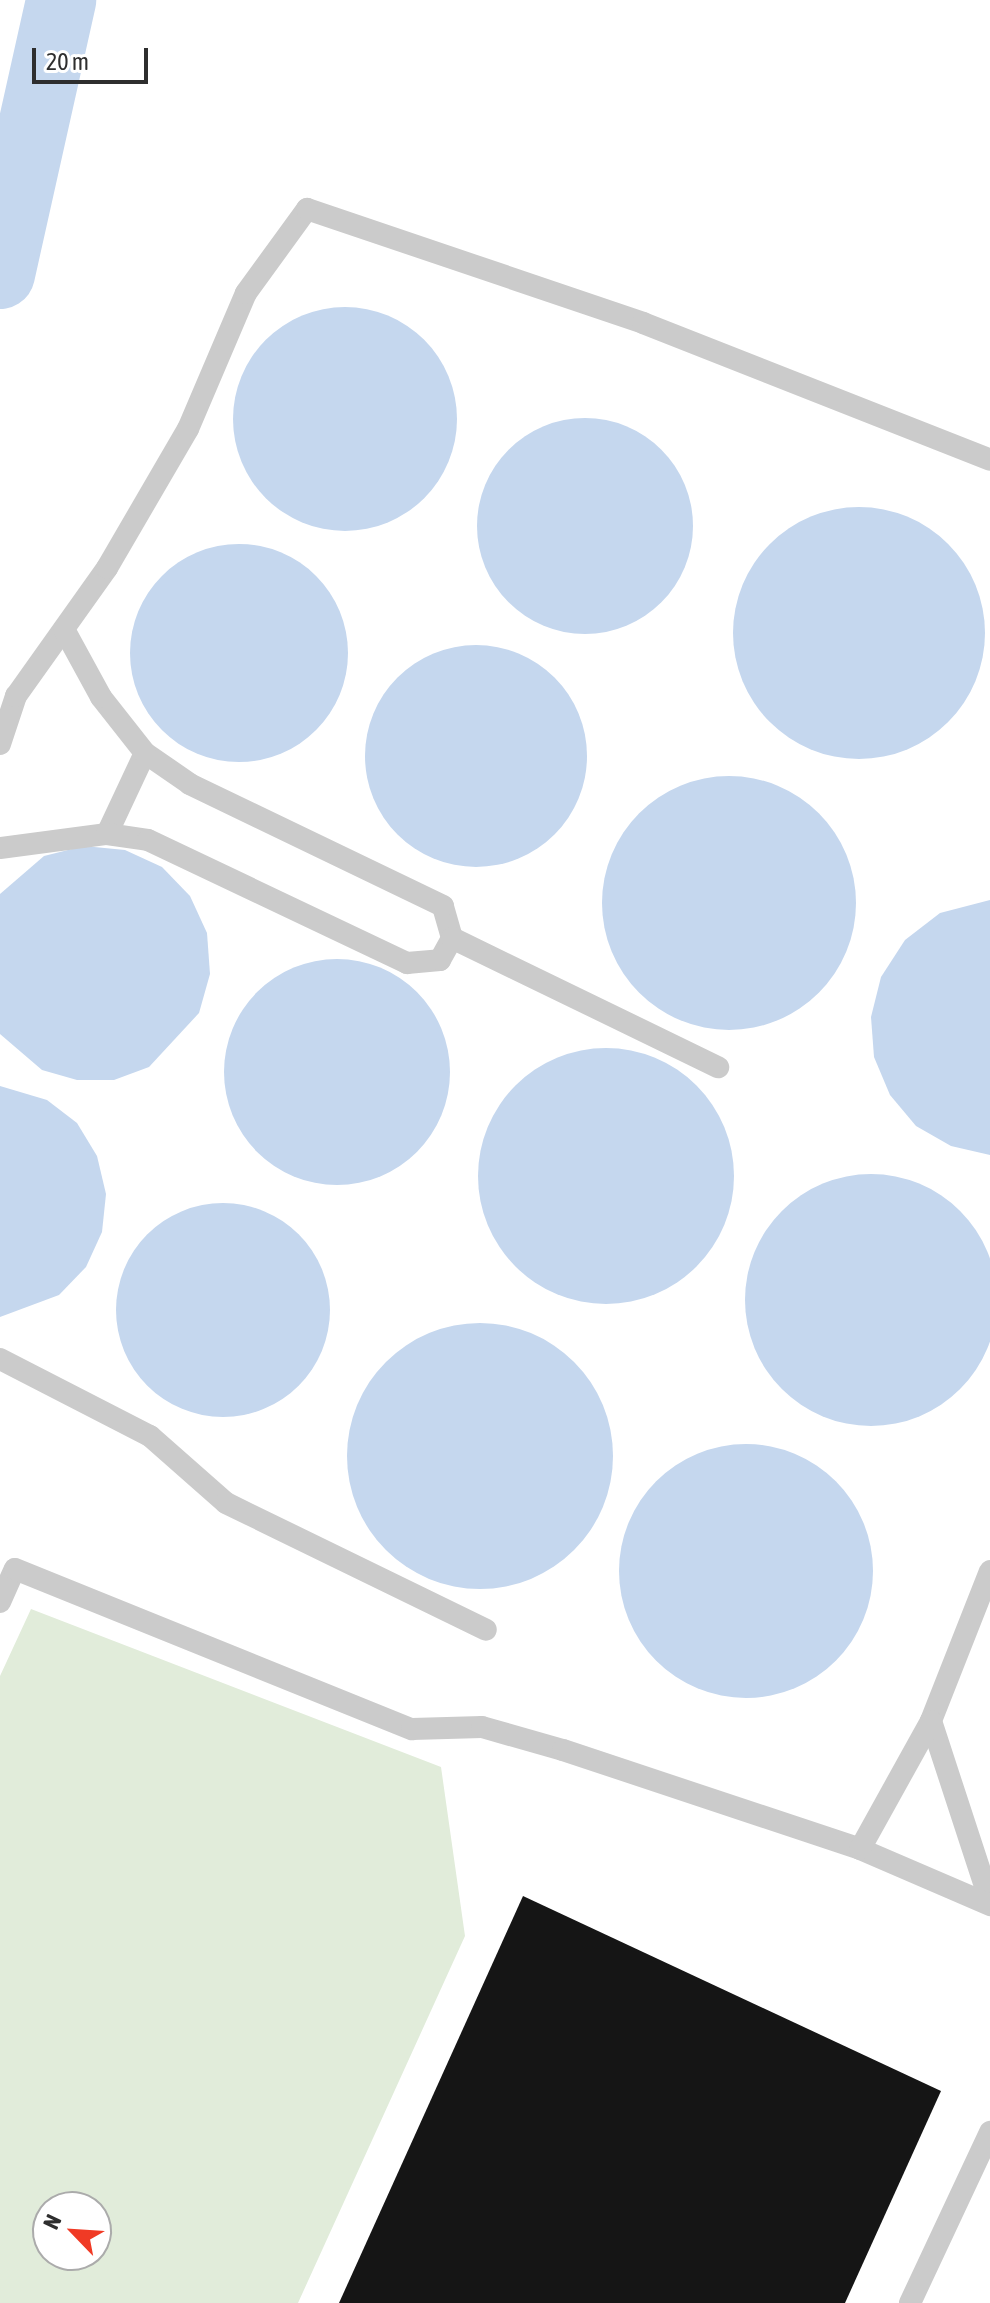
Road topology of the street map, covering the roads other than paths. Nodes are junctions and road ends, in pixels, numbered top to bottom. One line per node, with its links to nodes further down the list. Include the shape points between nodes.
1 (990, 460): 2 (lane, via 643,323 307,209 246,293 188,429)
2 (64, 629): 3 (lane, via 16,696); 4 (lane, via 101,697)
3 (0, 744)
4 (145, 753): 5 (lane); 7 (lane, via 202,790 443,906)
5 (107, 834): 6 (lane); 7 (lane, via 148,840 407,963 440,960)
6 (0, 848)
7 (452, 938): 8 (lane)
8 (718, 1067)
9 (0, 1359): 13 (lane, via 150,1436 226,1503)
10 (7, 1566): 12 (lane); 15 (lane, via 412,1729 482,1727)
11 (990, 1571): 14 (lane)
12 (0, 1602)
13 (486, 1630)
14 (931, 1721): 15 (lane); 16 (lane)
15 (860, 1849): 16 (lane)
16 (990, 1903)
17 (990, 2132): 18 (lane)
18 (910, 2303)

